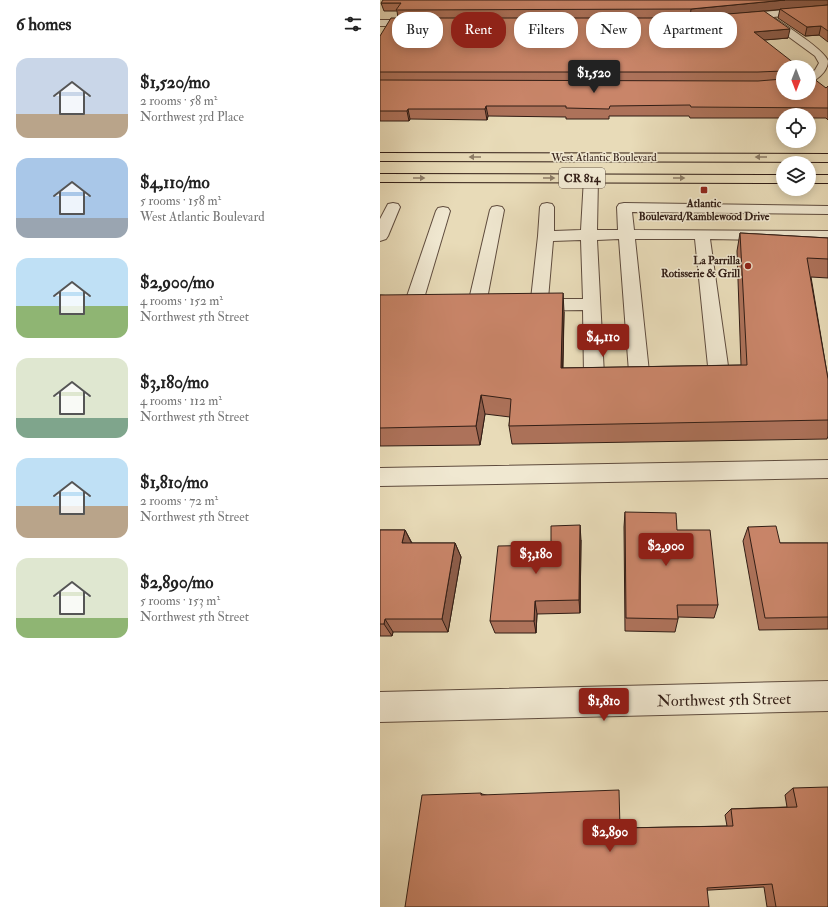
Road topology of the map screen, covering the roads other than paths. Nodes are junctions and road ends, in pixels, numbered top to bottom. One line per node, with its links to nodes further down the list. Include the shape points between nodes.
1 (828, 9): 2 (street)
2 (765, 15): 3 (street); 6 (street, via 819,54 824,63)
3 (737, 17)
4 (380, 23): 5 (street)
5 (392, 23)
6 (816, 74)
7 (380, 157): 8 (main road, West Atlantic Boulevard / CR 814, one-way to 7)
8 (828, 158)
9 (380, 178): 10 (main road, West Atlantic Boulevard / CR 814, one-way to 10)
10 (591, 178): 11 (main road, West Atlantic Boulevard / CR 814, one-way to 11); 21 (street)
11 (776, 179)
12 (816, 179): 13 (main road)
13 (828, 179)
14 (393, 207): 22 (street)
15 (546, 207): 23 (street)
16 (498, 210): 27 (street, via 485,304)
17 (828, 210): 19 (street, via 624,208)
18 (443, 211): 26 (street)
19 (627, 234): 20 (street); 21 (street); 29 (street)
20 (702, 234): 24 (street); 28 (street)
21 (589, 235): 23 (street); 25 (street)
22 (380, 236)
23 (546, 236): 27 (street)
24 (828, 236)
25 (592, 304): 27 (street); 30 (street)
26 (413, 305)
27 (539, 305)
28 (718, 366)
29 (639, 372)
30 (594, 375)
31 (828, 469): 32 (street)
32 (380, 477)
33 (828, 696): 34 (street, Northwest 5th Street)
34 (380, 707)

